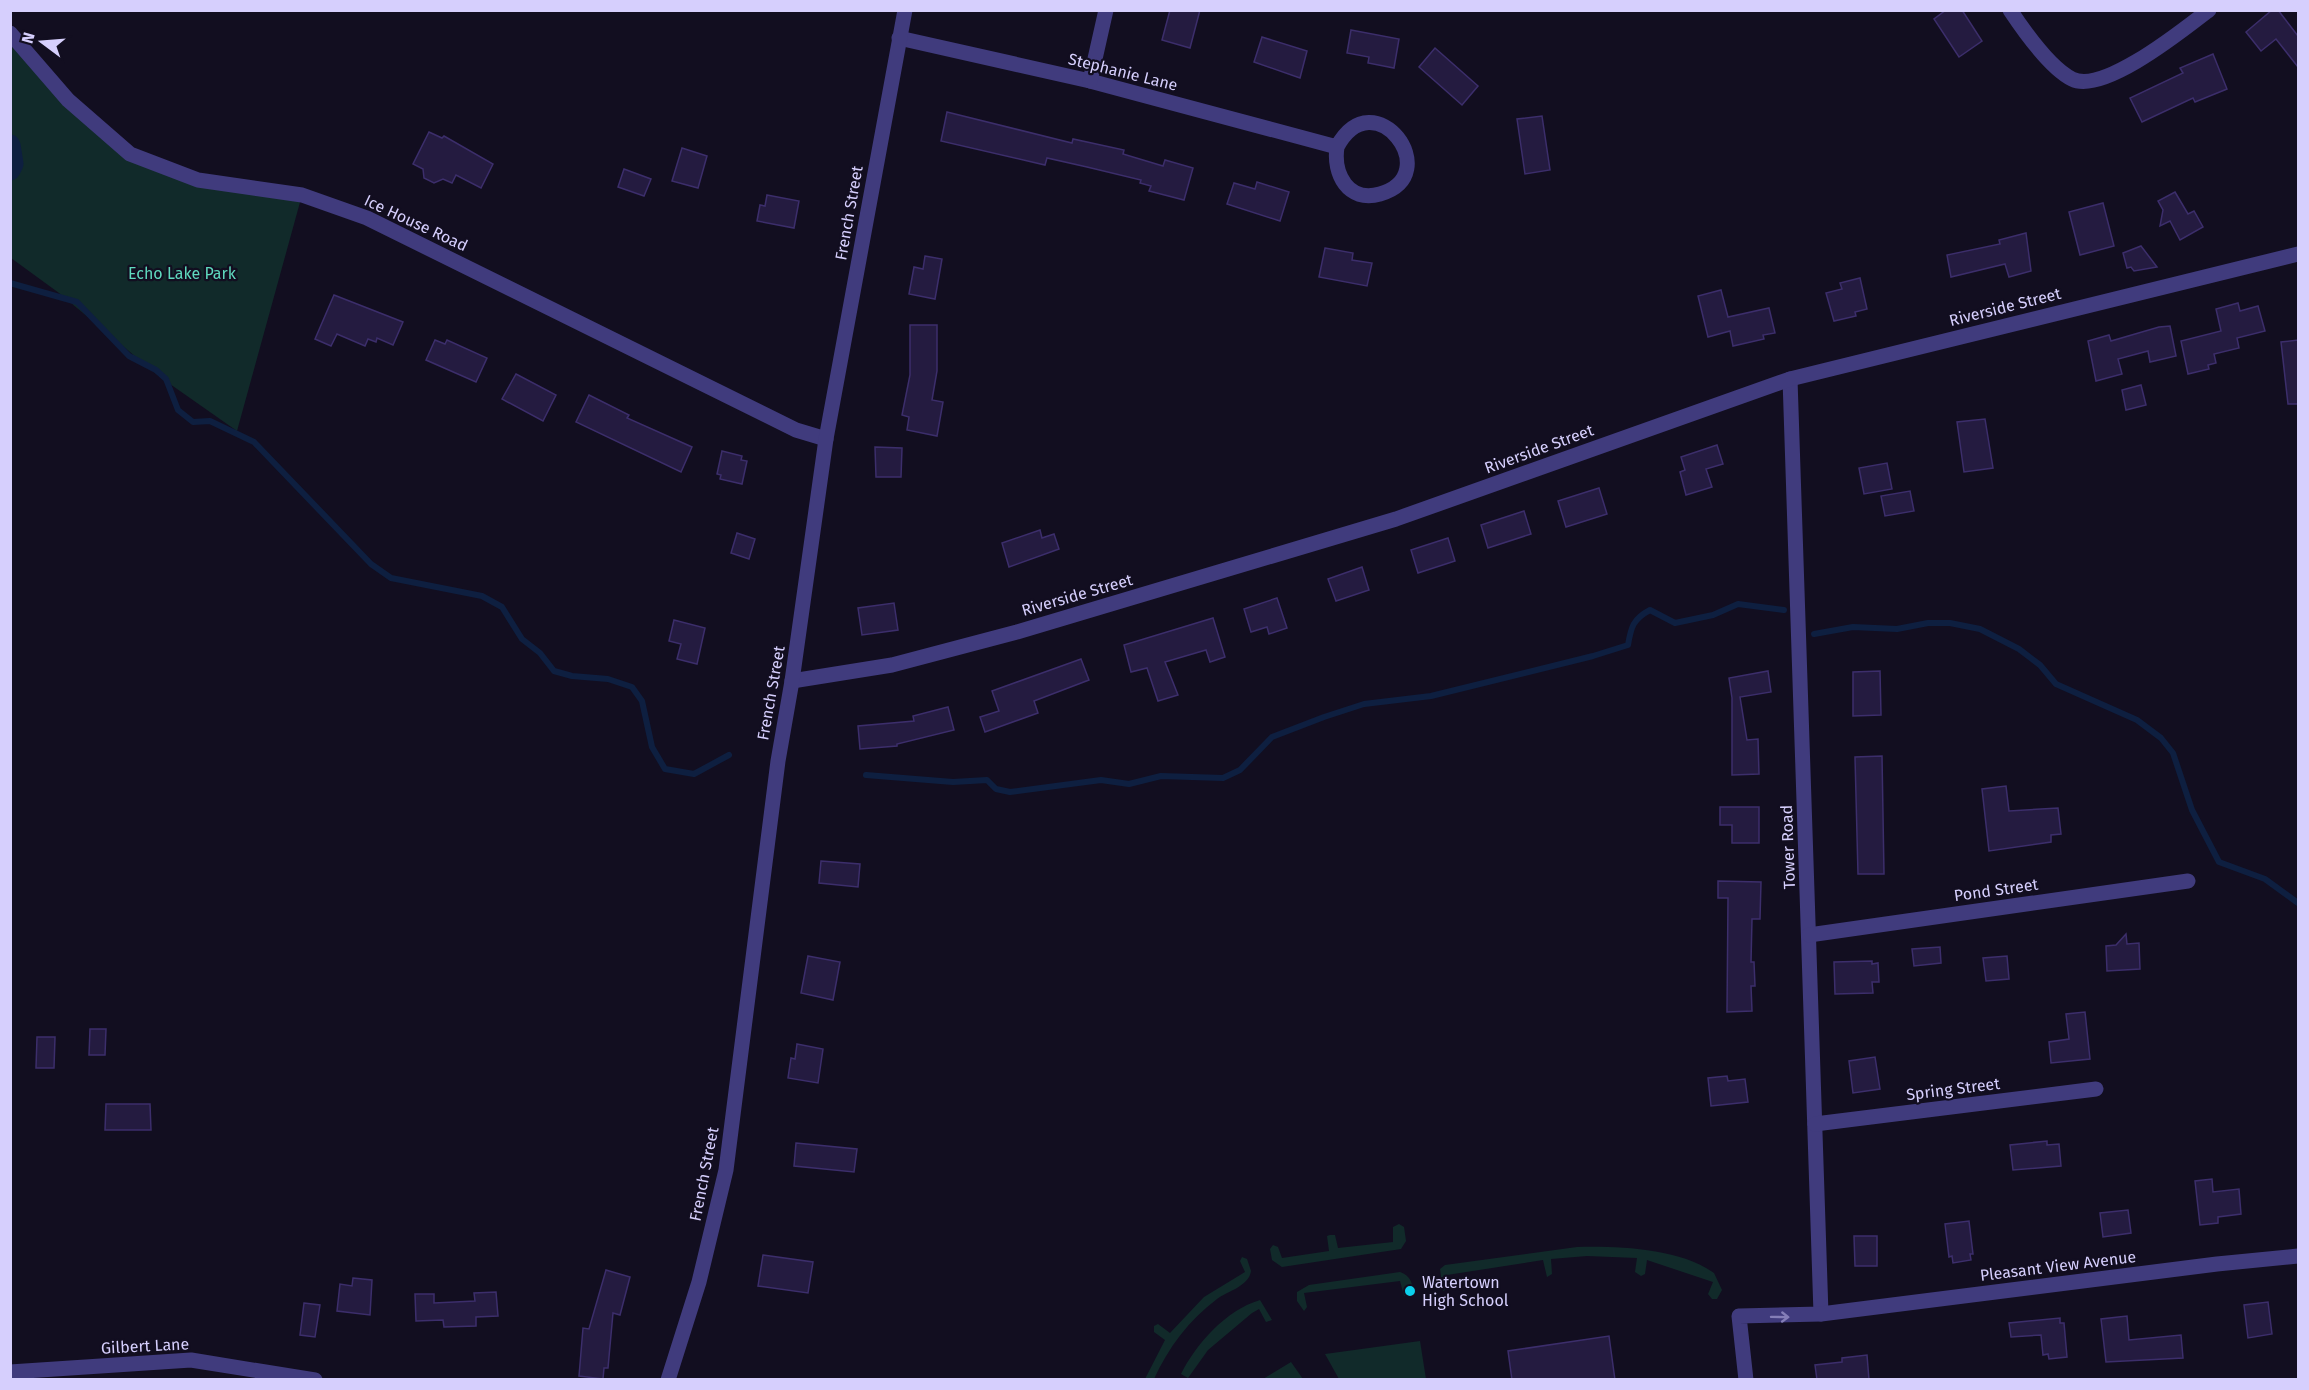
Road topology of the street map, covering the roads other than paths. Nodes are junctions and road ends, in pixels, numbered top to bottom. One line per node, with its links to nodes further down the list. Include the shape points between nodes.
1 (904, 10): 6 (street, French Street)
2 (1106, 10): 7 (street)
3 (2010, 10): 4 (street, via 2034,45 2073,80 2095,81 2146,56)
4 (2209, 10)
5 (10, 33): 11 (street, Ice House Road, via 68,100 130,154 198,180 302,195 367,218 796,430)
6 (899, 38): 7 (street, Stephanie Lane); 11 (street, French Street)
7 (1090, 81): 8 (street, Stephanie Lane)
8 (1337, 147): 8 (street, via 1350,130 1361,124 1390,129 1405,147 1404,175 1387,192 1359,194 1348,187 1336,170)
9 (2298, 254): 10 (street, Riverside Street)
10 (1790, 379): 12 (street, Riverside Street, via 1396,519 994,638 892,665); 14 (street, Tower Road)
11 (826, 440): 12 (street, French Street)
12 (792, 681): 21 (street, French Street, via 778,761 726,1170 699,1282)
13 (2188, 881): 14 (street, Pond Street)
14 (1809, 935): 16 (street, Tower Road)
15 (2096, 1089): 16 (street, Spring Street)
16 (1815, 1124): 18 (street, Tower Road)
17 (2298, 1256): 18 (street, Pleasant View Avenue)
18 (1821, 1314): 22 (street, Pleasant View Avenue, one-way to 18, via 1739,1316)
19 (10, 1372): 20 (street, Gilbert Lane, via 191,1360)
20 (315, 1380)
21 (668, 1380)
22 (1746, 1380)

